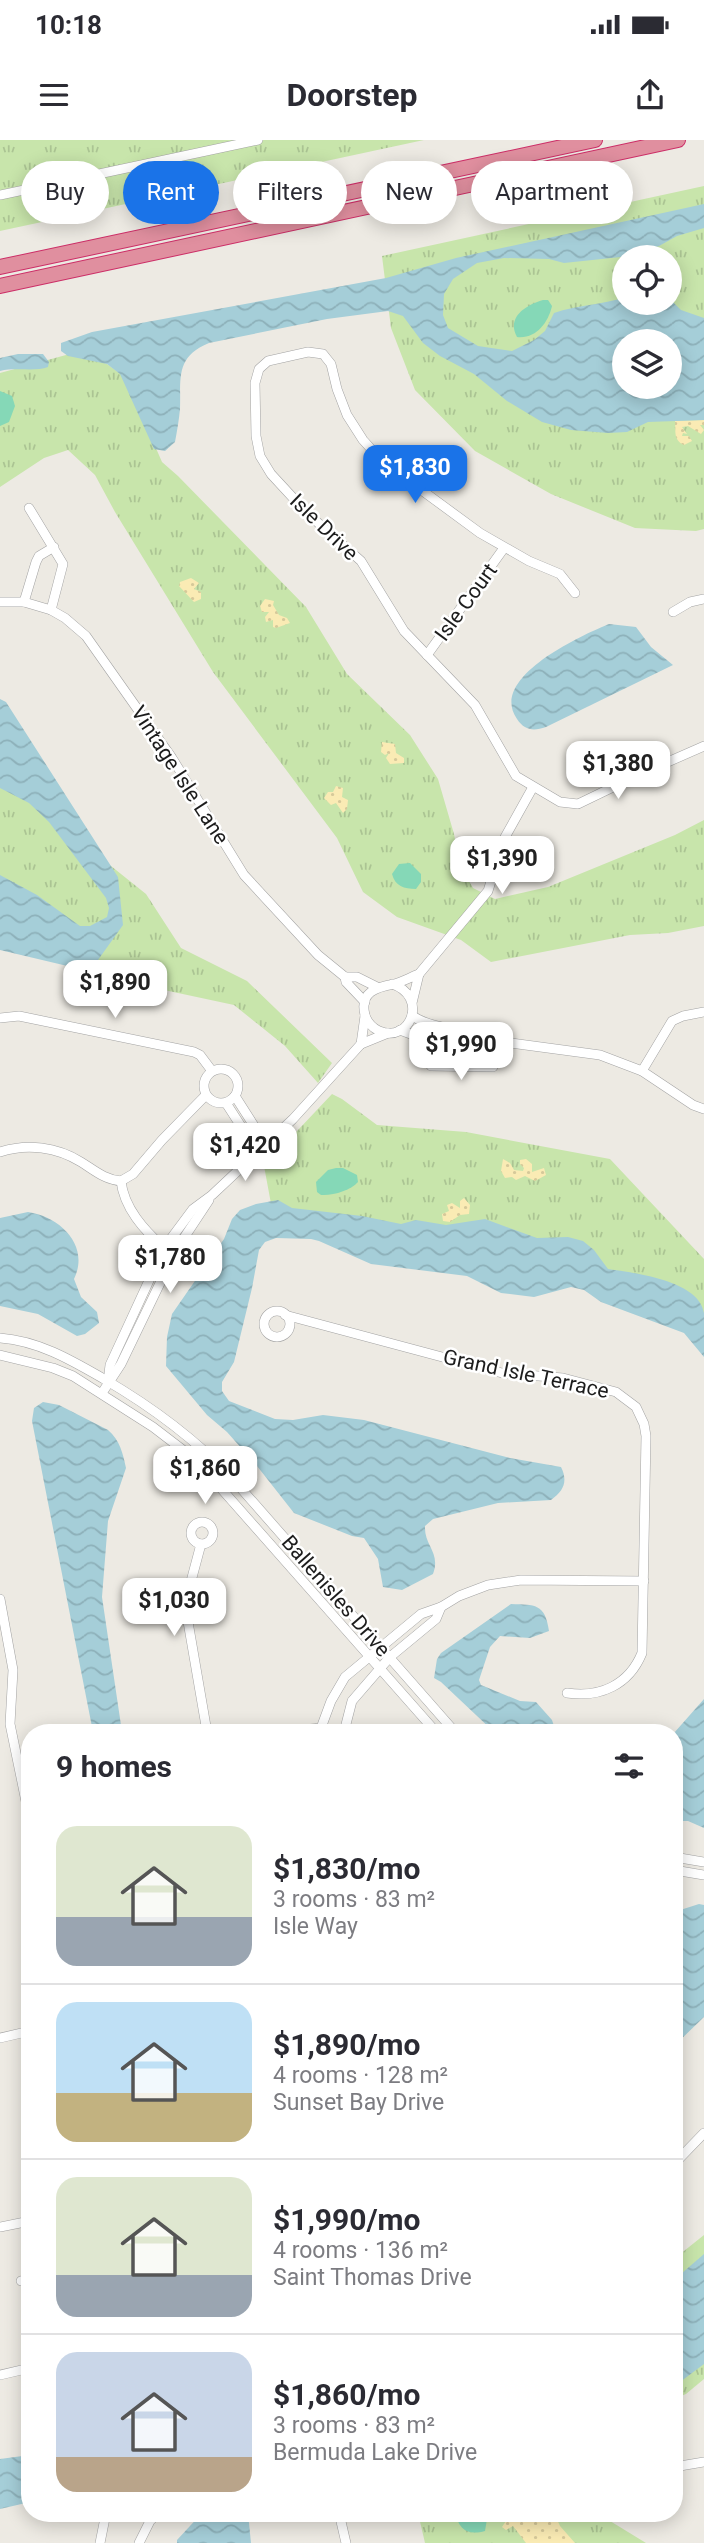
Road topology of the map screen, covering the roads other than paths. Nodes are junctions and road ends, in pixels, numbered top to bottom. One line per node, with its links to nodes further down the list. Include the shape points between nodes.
1 (258, 140): 4 (street)
2 (595, 140): 5 (highway)
3 (678, 140): 6 (highway)
4 (0, 195)
5 (0, 267)
6 (0, 286)
7 (29, 508): 8 (street)
8 (54, 547): 13 (street, via 39,556); 14 (street, via 63,564)
9 (504, 548): 10 (street, via 560,573); 16 (street, Isle Court); 16 (street, Isle Drive, via 372,451 347,415 331,364 323,355 308,352 268,361 259,369 255,383 260,456 307,513 361,561 396,619)
10 (575, 593)
11 (704, 599): 15 (street)
12 (0, 602): 13 (street, Vintage Isle Lane)
13 (24, 602): 14 (street, Vintage Isle Lane)
14 (51, 610): 20 (street, Vintage Isle Lane, via 86,636 173,758 244,875 317,955)
15 (673, 612)
16 (427, 655): 18 (street, Isle Drive, via 475,705 512,771)
17 (704, 746): 18 (street, Isle Drive, via 578,804 566,804)
18 (533, 787): 19 (street, via 504,839 488,891)
19 (419, 974): 21 (street); 24 (street)
20 (345, 976): 22 (street, Vintage Isle Lane); 23 (street, Vintage Isle Lane, via 351,990)
21 (393, 984): 22 (street); 24 (street, via 405,990)
22 (377, 987): 23 (street)
23 (365, 1002): 26 (street)
24 (412, 1003): 27 (street)
25 (704, 1012): 40 (street, via 672,1021)
26 (365, 1014): 31 (street, via 373,1027); 35 (street)
27 (412, 1015): 29 (street, via 422,1023); 30 (street)
28 (0, 1018): 39 (street, via 19,1016 194,1052)
29 (444, 1028): 32 (street); 34 (street)
30 (400, 1030): 31 (street); 34 (street)
31 (388, 1033): 35 (street)
32 (459, 1036): 33 (street); 34 (street)
33 (472, 1039): 37 (street); 40 (street, via 576,1050)
34 (443, 1041)
35 (360, 1044): 45 (street, via 293,1119)
36 (431, 1066): 37 (street)
37 (471, 1066): 38 (street)
38 (493, 1067)
39 (212, 1071): 41 (street, via 204,1083); 42 (street, via 226,1069 236,1075 239,1086)
40 (642, 1071): 44 (street)
41 (206, 1095): 43 (street); 48 (street, via 133,1174)
42 (235, 1096): 43 (street); 45 (street)
43 (226, 1103): 46 (street)
44 (704, 1109)
45 (265, 1143): 46 (street)
46 (257, 1150): 49 (street)
47 (0, 1152): 48 (street, via 31,1147 59,1152 111,1181)
48 (121, 1181): 50 (street, via 125,1201)
49 (212, 1195): 50 (street, via 193,1209); 54 (street, via 176,1250)
50 (163, 1248): 54 (street, via 110,1365)
51 (285, 1315): 57 (street, Grand Isle Terrace, via 502,1373 563,1378 626,1398 639,1412 646,1436)
52 (0, 1338): 54 (street, Ballenisles Drive, via 65,1356)
53 (0, 1355): 55 (street, Ballenisles Drive, via 53,1368)
54 (108, 1382): 55 (street); 60 (street, Ballenisles Drive, via 173,1423 212,1458)
55 (102, 1393): 61 (street, Ballenisles Drive, via 196,1460)
56 (201, 1544): 65 (street, via 187,1616)
57 (644, 1581): 59 (street, via 508,1581 471,1591); 64 (street, Grand Isle Terrace, via 643,1646 634,1669 620,1682 587,1696)
58 (0, 1599): 70 (street, via 13,1670 10,1724)
59 (441, 1607): 60 (street, via 421,1614); 62 (street, via 436,1619)
60 (382, 1648): 61 (street); 62 (street, Ballenisles Drive)
61 (371, 1656): 63 (street, Ballenisles Drive); 66 (street, via 345,1677)
62 (390, 1657): 63 (street); 69 (street, Ballenisles Drive)
63 (380, 1667): 67 (street, via 352,1701); 68 (street, Ballenisles Drive)
64 (567, 1693)
65 (206, 1724)
66 (322, 1724)
67 (346, 1724)
68 (429, 1724)
69 (448, 1724)
70 (21, 1777)
71 (683, 1858): 72 (street)
72 (704, 1861)
73 (683, 1872): 74 (street)
74 (704, 1875)
75 (21, 2033): 76 (street)
76 (0, 2038)
77 (704, 2133): 78 (street)
78 (683, 2155)
79 (21, 2223): 80 (street)
80 (0, 2227)
81 (21, 2370): 82 (street)
82 (0, 2375)
83 (704, 2462): 84 (street)
84 (683, 2466)
85 (104, 2522): 88 (street)
86 (150, 2522): 89 (street)
87 (341, 2522): 90 (street)
88 (100, 2543)
89 (139, 2543)
90 (346, 2543)

